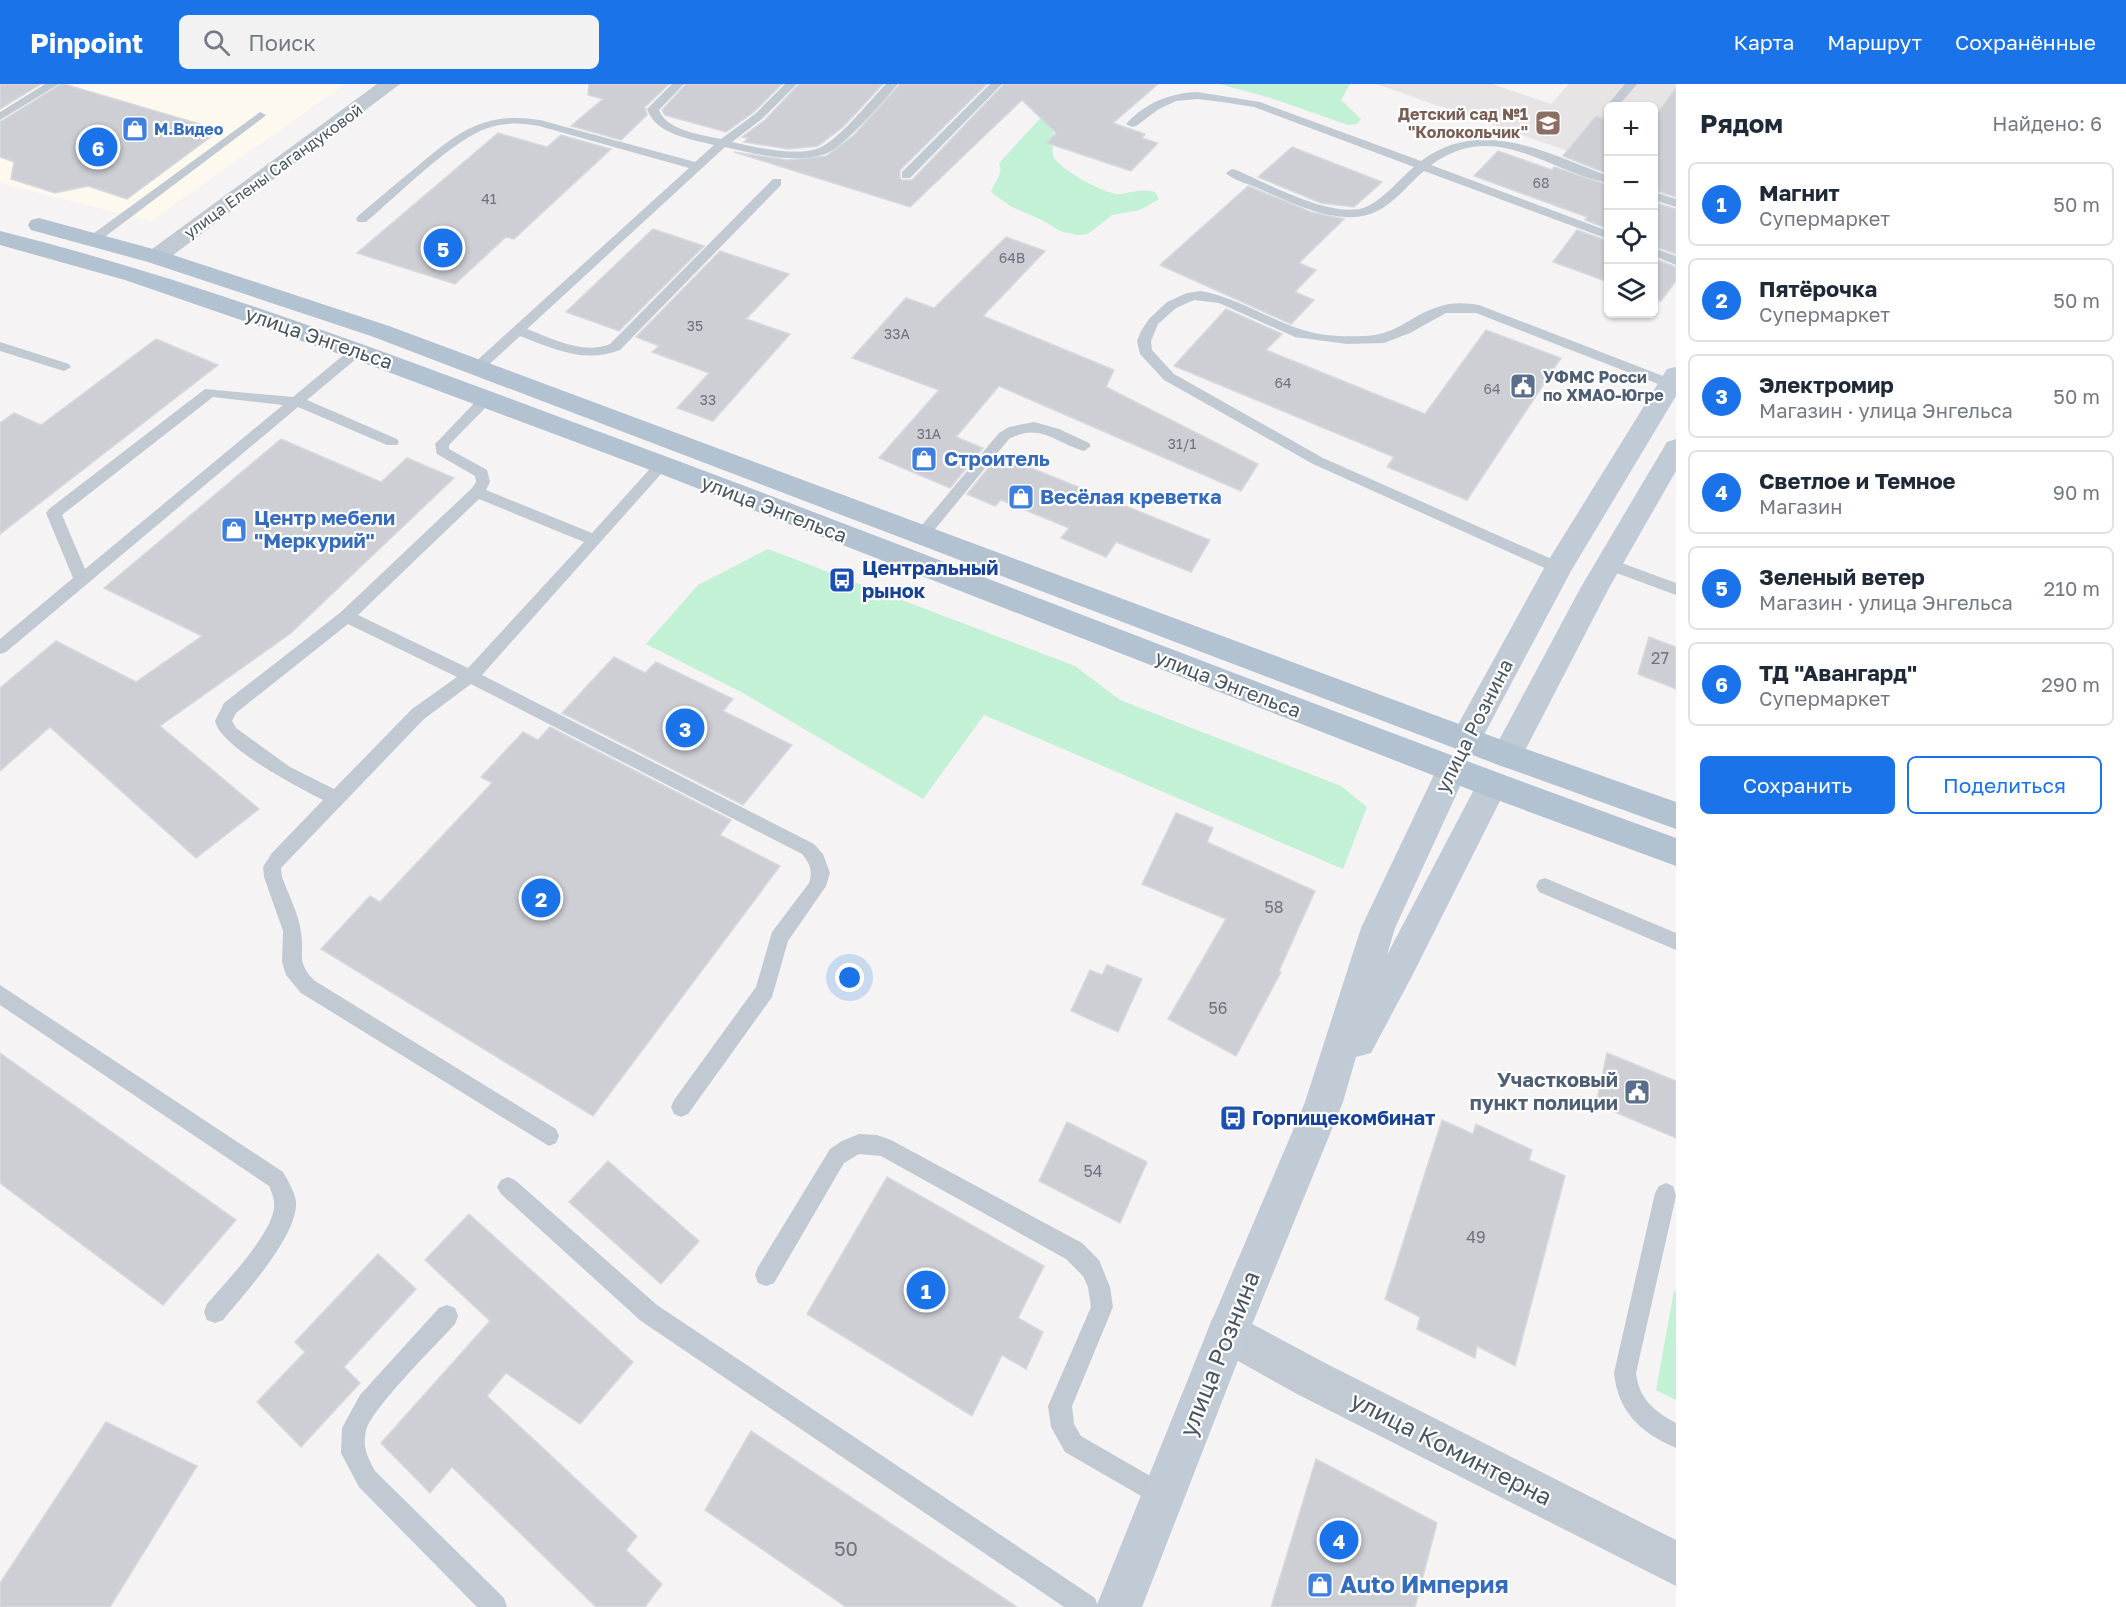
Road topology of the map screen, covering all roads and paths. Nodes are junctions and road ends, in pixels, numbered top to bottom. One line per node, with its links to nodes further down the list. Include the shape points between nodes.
1 (53, 84): 10 (lane)
2 (390, 84): 28 (street, улица Елены Сагандуковой)
3 (678, 84): 12 (lane, via 653,109 656,118 665,125)
4 (791, 84): 12 (lane)
5 (892, 84): 12 (lane, via 826,150 816,154 788,155)
6 (996, 84): 16 (lane)
7 (1631, 84): 8 (lane)
8 (1616, 102)
9 (260, 115): 25 (lane)
10 (0, 117)
11 (1132, 124): 13 (lane, via 1161,103 1210,97 1276,109)
12 (723, 144): 14 (lane)
13 (1422, 165): 15 (lane, via 1372,210 1357,213 1323,209); 17 (lane, via 1443,151 1481,142 1505,144); 23 (lane)
14 (698, 167): 22 (lane, via 540,123 495,122 458,138); 32 (lane)
15 (1232, 174)
16 (906, 175)
17 (1604, 179)
18 (777, 182): 32 (lane, via 615,347 580,352)
19 (1658, 198): 20 (lane)
20 (1676, 203)
21 (0, 215): 25 (main road, улица Энгельса)
22 (362, 219)
23 (1604, 234)
24 (0, 238): 27 (main road, улица Энгельса)
25 (94, 239): 27 (main road); 28 (main road, улица Энгельса)
26 (1658, 254): 29 (lane)
27 (70, 256): 30 (main road, улица Энгельса)
28 (156, 257): 30 (main road); 31 (main road, улица Энгельса)
29 (1676, 261)
30 (133, 275): 34 (main road, улица Энгельса)
31 (380, 331): 34 (main road); 36 (main road, улица Энгельса)
32 (519, 331): 36 (lane)
33 (0, 346): 35 (lane)
34 (357, 351): 38 (main road, улица Энгельса); 39 (lane)
35 (64, 367)
36 (478, 368): 45 (main road, улица Энгельса)
37 (1674, 382): 48 (main road, улица Рознина); 48 (lane, via 1465,306 1443,307 1392,337 1314,338 1214,298 1195,296 1176,301 1147,328 1144,348 1149,359 1179,382 1318,461)
38 (486, 399): 43 (main road, улица Энгельса); 44 (lane, via 447,437 442,451 482,474 483,482)
39 (298, 402): 40 (lane); 49 (lane); 49 (lane, via 210,392 54,513)
40 (393, 442)
41 (1084, 446): 45 (lane, via 1036,427 1014,429)
42 (1676, 448): 47 (main road, улица Рознина)
43 (662, 465): 46 (lane); 54 (main road, улица Энгельса)
44 (477, 492): 46 (lane); 51 (lane)
45 (922, 535): 54 (main road, улица Энгельса)
46 (594, 540): 53 (lane)
47 (1608, 564): 50 (lane); 55 (main road, улица Рознина)
48 (1558, 568): 54 (main road, улица Рознина)
49 (81, 578): 52 (lane)
50 (1676, 589)
51 (347, 616): 53 (lane); 57 (lane, via 223,717 230,733 284,772)
52 (0, 648)
53 (471, 676): 57 (lane, via 418,714); 64 (lane, via 808,849 817,859 817,886 779,938 765,991)
54 (1459, 754): 55 (main road, улица Энгельса); 56 (main road, улица Энгельса); 63 (main road, улица Рознина, via 1378,928)
55 (1507, 755): 56 (main road, улица Рознина); 58 (main road, улица Энгельса)
56 (1492, 785): 59 (main road, улица Энгельса); 63 (main road, улица Рознина)
57 (336, 799): 65 (lane, via 272,867 292,930 296,975 309,987)
58 (1676, 816)
59 (1676, 852)
60 (1545, 886): 61 (lane)
61 (1676, 942)
62 (0, 994): 69 (lane, via 276,1179 285,1203 278,1226 270,1243)
63 (1324, 1102): 71 (main road, улица Рознина)
64 (681, 1107)
65 (549, 1136)
66 (508, 1187): 76 (lane, via 649,1313)
67 (1666, 1193): 72 (lane, via 1624,1373 1625,1391 1639,1413)
68 (766, 1275): 73 (lane, via 837,1156 850,1146 867,1143 884,1147 1064,1245 1091,1268 1100,1287 1102,1307 1060,1406 1064,1432 1073,1444)
69 (215, 1312)
70 (447, 1316): 75 (lane, via 368,1403 354,1428 353,1453 367,1479)
71 (1227, 1332): 73 (main road, улица Рознина); 74 (street, улица Коминтерна)
72 (1676, 1436)
73 (1163, 1496): 77 (main road, улица Рознина)
74 (1676, 1564)
75 (495, 1607)
76 (1086, 1607)
77 (1119, 1607)

